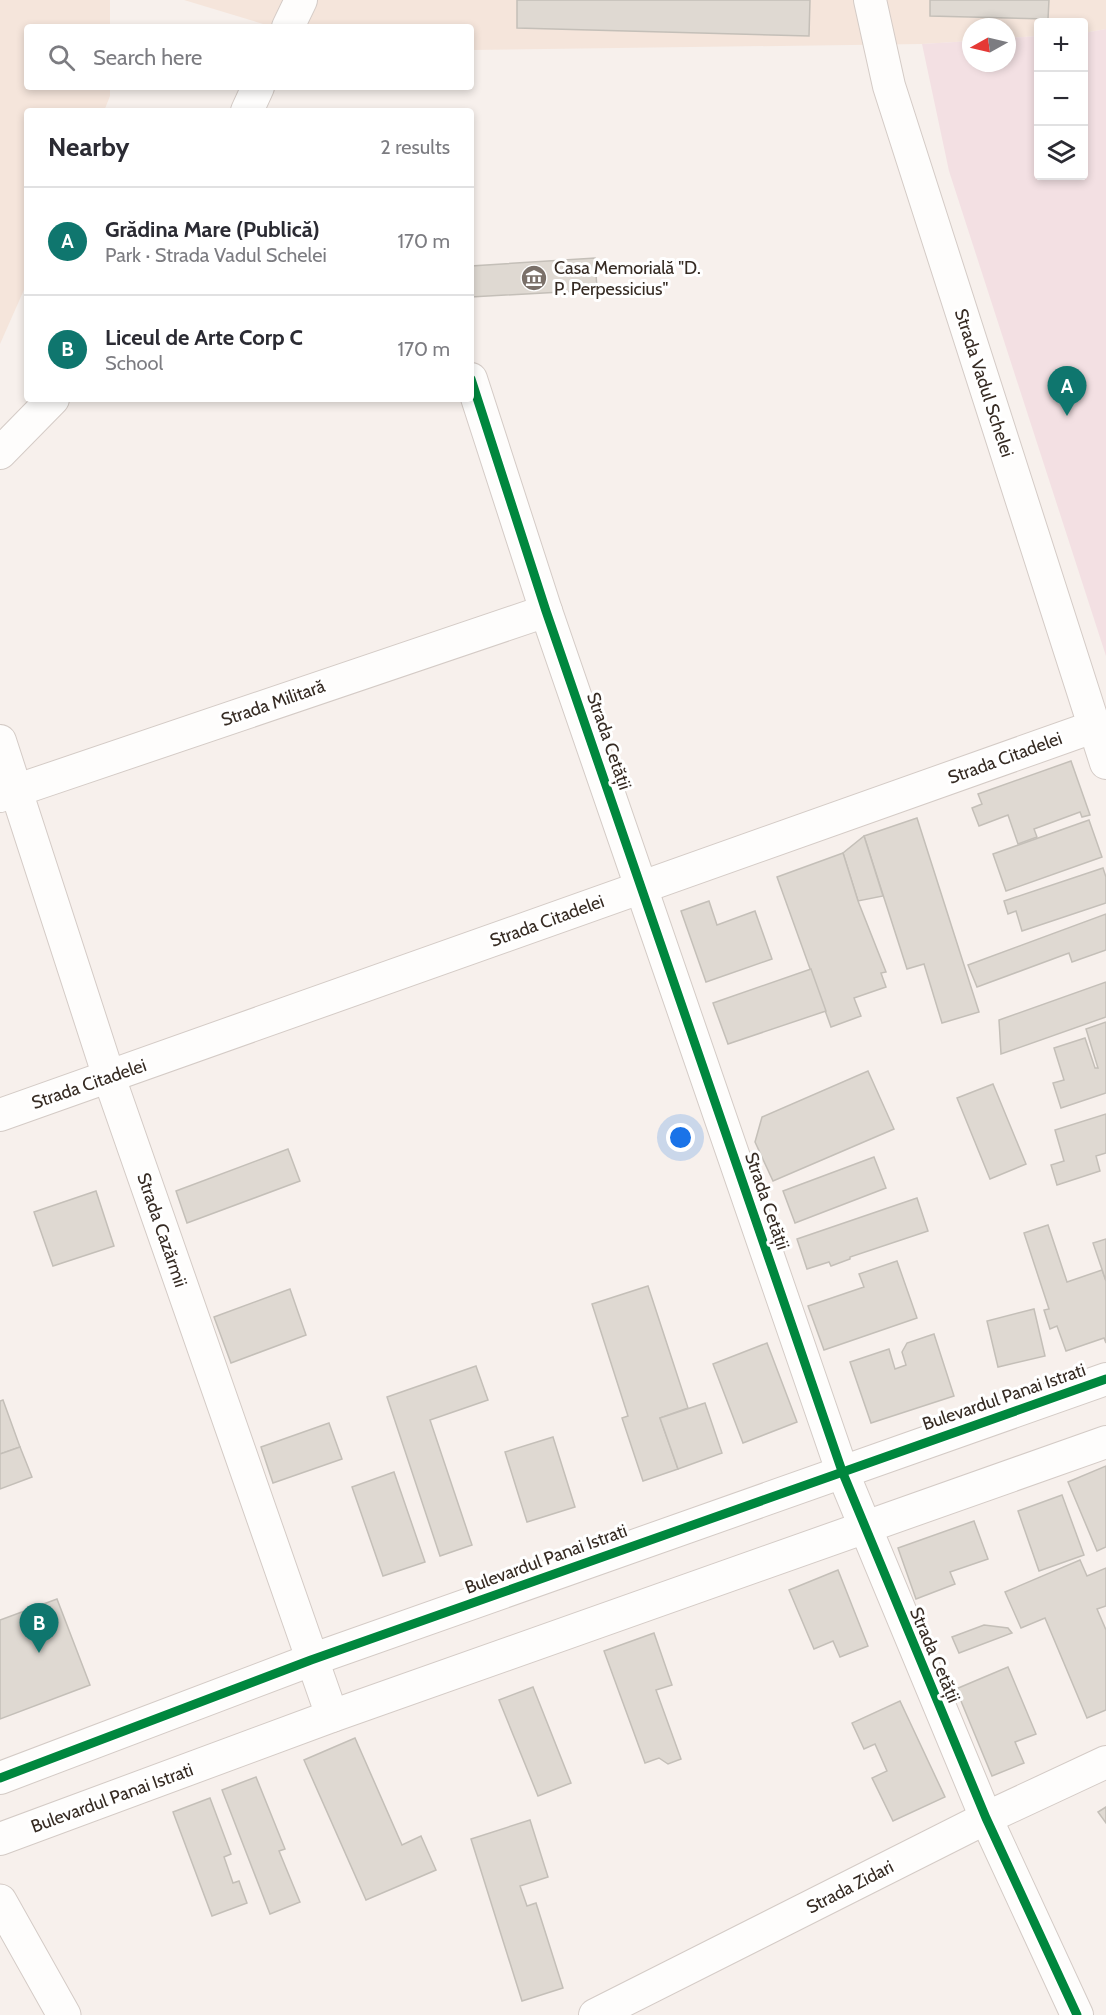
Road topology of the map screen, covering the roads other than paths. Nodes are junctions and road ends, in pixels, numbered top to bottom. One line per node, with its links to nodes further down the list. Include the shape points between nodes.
1 (301, 0): 3 (street)
2 (870, 0): 10 (street, Strada Vadul Schelei, via 889,86)
3 (289, 24)
4 (257, 90): 5 (street)
5 (248, 108)
6 (474, 388): 9 (street, Strada Cetății)
7 (50, 402): 8 (street)
8 (0, 453)
9 (546, 610): 13 (street, Strada Militară); 14 (street, Strada Cetății)
10 (1093, 727): 12 (street, Strada Vadul Schelei); 14 (street, Strada Citadelei)
11 (0, 741): 13 (street, Strada Cazărmii)
12 (1106, 764)
13 (8, 793): 15 (street, Strada Cazărmii)
14 (643, 887): 15 (street, Strada Citadelei); 19 (street, Strada Cetății)
15 (109, 1077): 16 (street, Strada Citadelei); 21 (street, Strada Cazărmii)
16 (0, 1115)
17 (1106, 1379): 19 (street, Bulevardul Panai Istrati)
18 (1106, 1442): 20 (street, Bulevardul Panai Istrati)
19 (842, 1471): 20 (street, Strada Cetății); 21 (street, Bulevardul Panai Istrati)
20 (865, 1528): 22 (street, Bulevardul Panai Istrati); 25 (street, Strada Cetății)
21 (311, 1660): 22 (street, Strada Cazărmii); 24 (street, Bulevardul Panai Istrati)
22 (332, 1716): 26 (street, Bulevardul Panai Istrati)
23 (1106, 1762): 25 (street, Strada Zidari)
24 (0, 1778)
25 (986, 1818): 29 (street, Strada Zidari); 30 (street, Strada Cetății)
26 (0, 1839)
27 (0, 1901): 28 (main road)
28 (64, 2015)
29 (595, 2015)
30 (1077, 2015)

